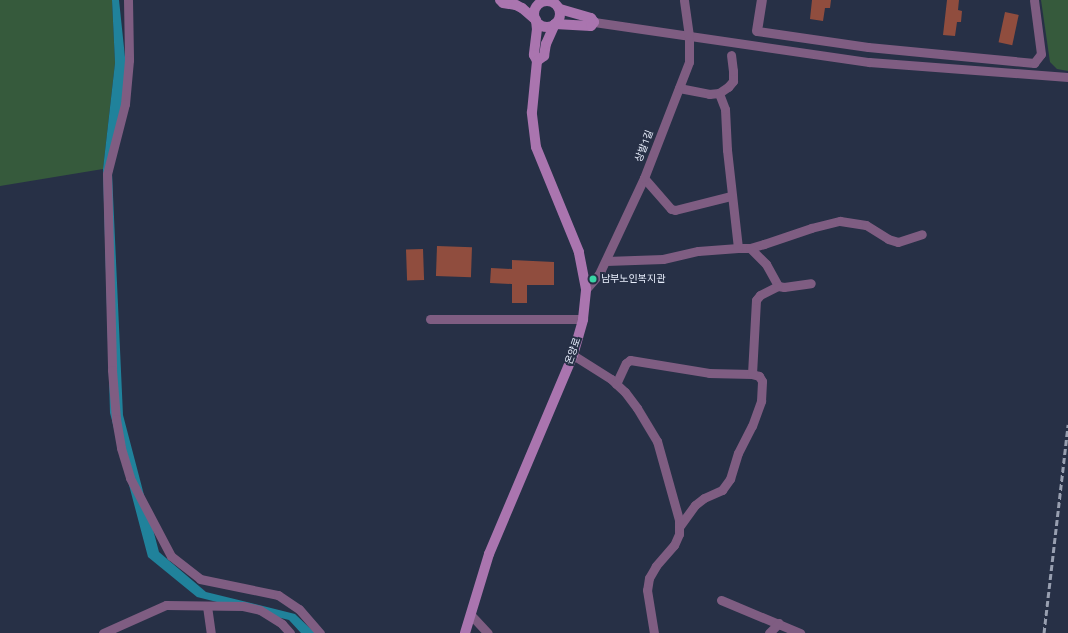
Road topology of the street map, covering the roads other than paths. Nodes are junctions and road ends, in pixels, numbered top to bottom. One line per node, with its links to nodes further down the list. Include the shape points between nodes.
1 (128, 0): 40 (street, via 130,60 125,104 107,174 112,370 116,419 130,478 170,556 200,579 278,595 299,609)
2 (500, 0): 8 (main road, via 522,8)
3 (684, 0): 12 (street, 상발1길)
4 (762, 0): 11 (street)
5 (1034, 0): 11 (street, via 1042,54 1034,63 868,47)
6 (540, 1): 7 (main road, via 550,1); 8 (main road, via 535,11)
7 (557, 5): 9 (main road, via 591,18); 10 (main road, via 560,17)
8 (536, 20): 10 (main road, via 546,27); 14 (main road, 온양로, via 538,29 534,55)
9 (594, 22): 10 (main road, via 590,26); 12 (street)
10 (555, 24): 14 (main road, via 546,44 544,56)
11 (757, 31)
12 (689, 36): 15 (street, via 869,62); 16 (street, 상발1길, via 690,62)
13 (731, 56): 17 (street, via 733,81)
14 (537, 60): 26 (main road, 온양로, via 532,112 536,147 579,252)
15 (1068, 77)
16 (679, 88): 17 (street, via 709,94); 18 (street, 상발1길)
17 (719, 93): 19 (street, via 725,109)
18 (644, 178): 19 (street, via 671,209 675,210); 23 (street, 상발1길)
19 (731, 196): 21 (street)
20 (922, 234): 22 (street, via 898,242 888,239 866,225 840,221)
21 (738, 248): 22 (street); 23 (street, via 656,260)
22 (750, 248): 25 (street, via 766,264)
23 (606, 261): 26 (street, 상발1길)
24 (811, 283): 25 (street)
25 (778, 286): 30 (street, via 760,295 756,300)
26 (586, 289): 28 (main road, 온양로)
27 (430, 319): 28 (street)
28 (583, 320): 29 (main road, 온양로)
29 (573, 355): 31 (street); 35 (main road, 온양로, via 489,554)
30 (752, 374): 31 (street, via 709,373 630,360); 32 (street, via 759,376 762,381 761,401 740,448 728,484 722,490 695,504)
31 (616, 384): 32 (street, via 637,408 656,441)
32 (679, 527): 43 (street, via 674,545 649,578 647,590)
33 (721, 600): 36 (street)
34 (207, 606): 37 (street, via 166,605); 38 (street); 39 (street, via 243,606 260,610 282,624)
35 (470, 614): 41 (main road, 온양로); 42 (street)
36 (779, 623): 44 (street); 45 (street)
37 (103, 633)
38 (211, 633)
39 (290, 633)
40 (320, 633)
41 (465, 633)
42 (488, 633)
43 (654, 633)
44 (769, 633)
45 (800, 633)

